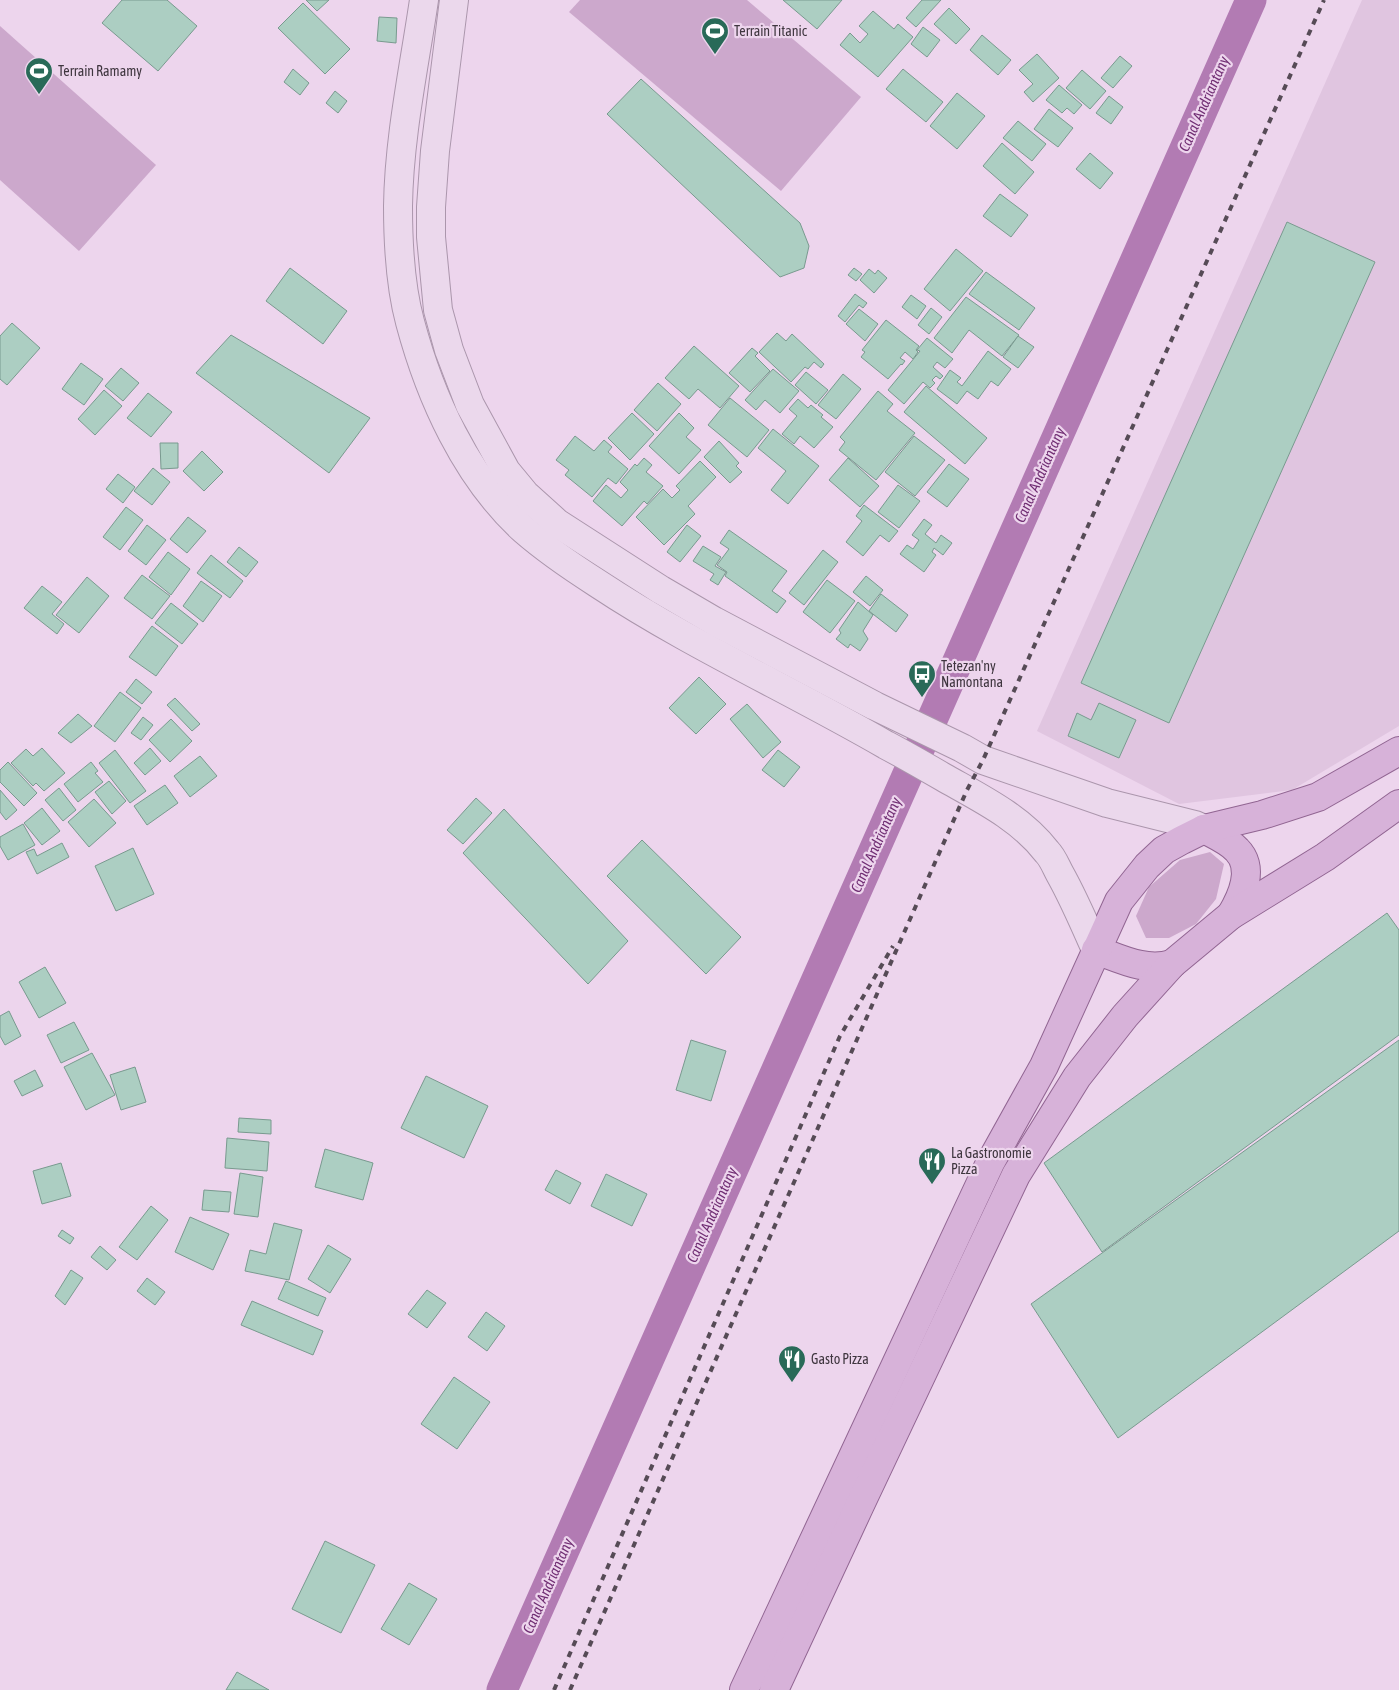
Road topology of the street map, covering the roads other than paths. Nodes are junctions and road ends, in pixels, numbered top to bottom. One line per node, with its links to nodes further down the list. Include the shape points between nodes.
1 (424, 0): 7 (street, via 403,144 398,206 400,263 410,320 428,380 456,439 487,488 524,530 620,598 1006,814 1049,854 1072,895)
2 (454, 0): 5 (street, via 431,207 441,324 470,405 506,471 526,494 558,523 662,590 875,706 983,760 1107,803)
3 (1399, 751): 5 (main road, via 1318,797)
4 (1399, 804): 6 (main road, via 1325,857)
5 (1204, 829): 6 (main road, via 1238,850 1244,862 1244,891); 7 (main road, via 1164,850 1147,866 1119,901)
6 (1231, 915): 8 (main road)
7 (1096, 950): 8 (main road, via 1138,965 1156,967); 9 (main road, via 1044,1066 990,1163)
8 (1172, 964): 10 (main road, via 1125,1016 1077,1077 1016,1175)
9 (744, 1690)
10 (774, 1690)

